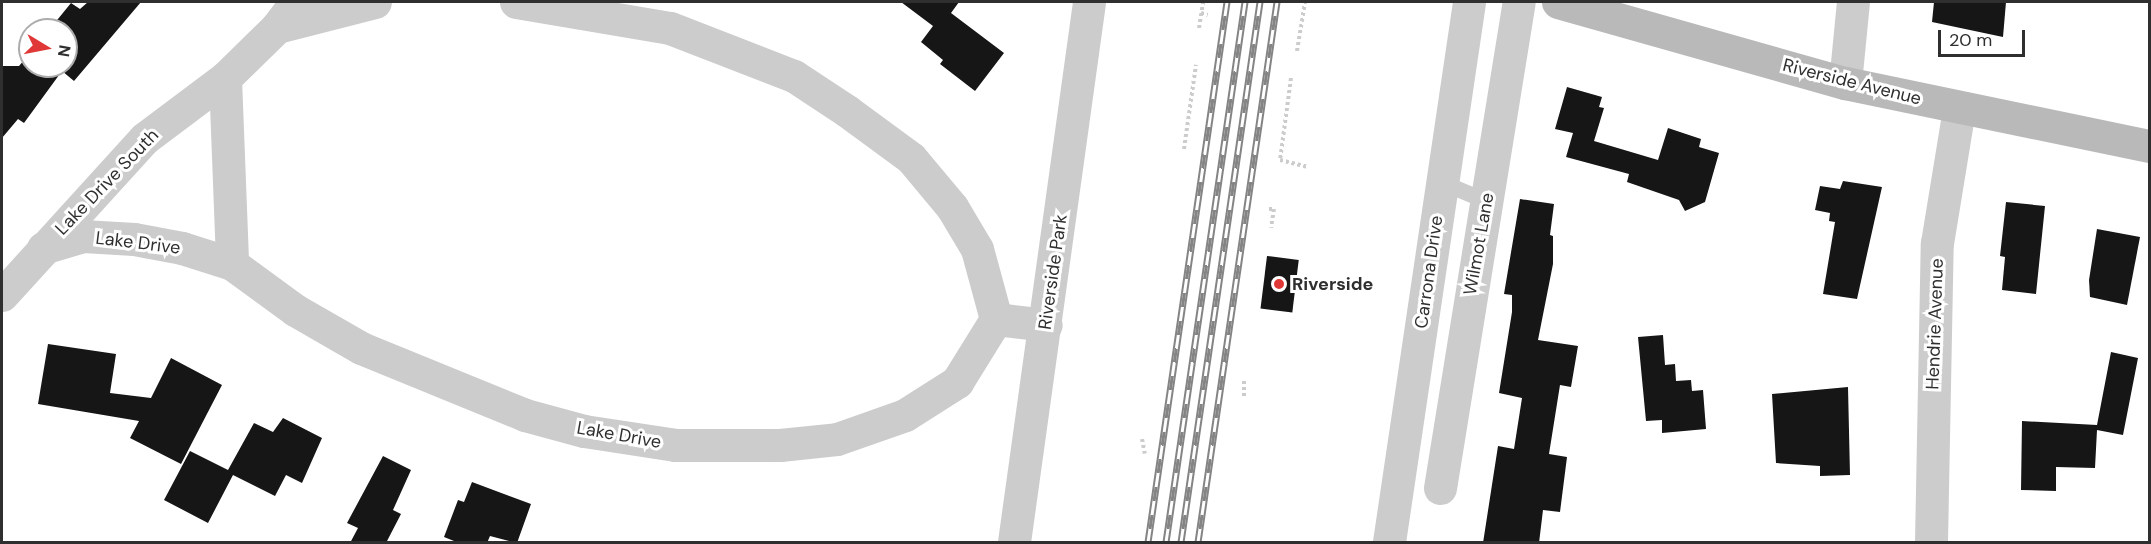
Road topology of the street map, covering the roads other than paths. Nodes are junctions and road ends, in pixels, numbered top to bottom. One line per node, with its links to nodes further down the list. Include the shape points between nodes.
1 (375, 2): 8 (street)
2 (516, 2): 18 (street, via 670,28 794,76 847,111 911,158 952,207 977,249)
3 (1089, 2): 19 (street, Riverside Park)
4 (1469, 2): 13 (street, Carrona Drive)
5 (1519, 2): 14 (street, Wilmot Lane)
6 (1565, 2): 10 (street, Riverside Avenue)
7 (1853, 2): 10 (street)
8 (287, 14): 9 (street, Lake Drive South)
9 (225, 78): 15 (street, Lake Drive South, via 145,138); 16 (street)
10 (1845, 83): 11 (street, Riverside Avenue)
11 (1959, 108): 12 (street, Riverside Avenue); 23 (street, Hendrie Avenue, via 1937,243)
12 (2150, 146)
13 (1442, 182): 14 (lane); 22 (street, Carrona Drive)
14 (1486, 201): 20 (street, Wilmot Lane)
15 (43, 248): 16 (street, Lake Drive, via 83,236 134,239 182,248); 17 (street, Lake Drive South)
16 (232, 264): 18 (street, Lake Drive, via 295,310 361,348 525,416 584,431 675,445 780,445 837,439 905,415 957,382)
17 (2, 295)
18 (996, 319): 19 (street)
19 (1046, 325): 21 (street, Riverside Park)
20 (1440, 488)
21 (1014, 543)
22 (1389, 543)
23 (1931, 543)

